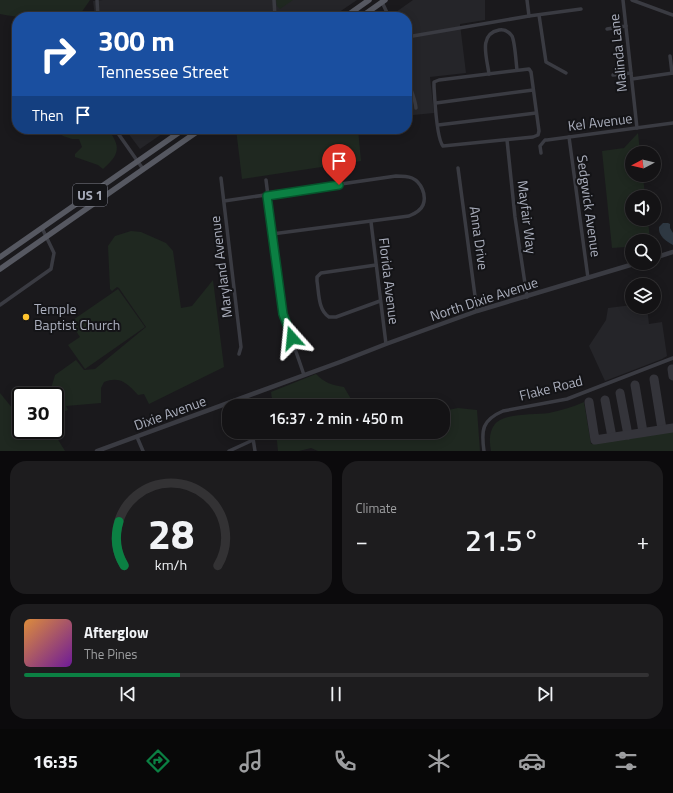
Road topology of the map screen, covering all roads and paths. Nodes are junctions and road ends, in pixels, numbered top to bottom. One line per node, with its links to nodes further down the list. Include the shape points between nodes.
1 (97, 0): 9 (street)
2 (274, 0): 10 (street)
3 (369, 0): 11 (main road)
4 (527, 0): 16 (street)
5 (623, 0): 17 (street, Malinda Lane)
6 (632, 0): 15 (street)
7 (383, 1): 12 (main road); 13 (street)
8 (580, 9): 14 (street)
9 (98, 12)
10 (275, 12)
11 (352, 12)
12 (368, 12)
13 (387, 12)
14 (539, 14): 16 (street); 22 (street, via 546,62)
15 (673, 15)
16 (529, 16): 19 (street)
17 (626, 26): 18 (street); 23 (street, Malinda Lane)
18 (607, 29)
19 (412, 36)
20 (670, 56): 24 (street)
21 (517, 70): 25 (street); 25 (street, via 512,37 501,29 491,32 486,37); 28 (street, via 529,69)
22 (566, 73)
23 (631, 73): 26 (street); 27 (street, Malinda Lane)
24 (673, 73): 27 (street)
25 (489, 74): 30 (street, via 434,82)
26 (613, 75)
27 (632, 79): 35 (street, Malinda Lane)
28 (533, 90): 30 (street); 32 (street)
29 (412, 92): 31 (street)
30 (436, 103): 34 (street)
31 (416, 108)
32 (536, 113): 34 (street); 40 (street, via 538,135)
33 (673, 123): 35 (street, Kel Avenue)
34 (438, 125): 40 (street, via 443,146)
35 (637, 128): 39 (street, Kel Avenue)
36 (118, 134): 42 (street)
37 (177, 134): 42 (main road, US 1)
38 (194, 134): 44 (main road, US 1)
39 (569, 137): 41 (street, Kel Avenue, via 545,140 540,146); 59 (street, Sedgwick Avenue)
40 (507, 140): 60 (street, Mayfair Way)
41 (541, 153)
42 (138, 162): 44 (street); 50 (main road, US 1)
43 (458, 168): 63 (street, Anna Drive)
44 (143, 169): 52 (main road, US 1)
45 (221, 178): 48 (street, Maryland Avenue)
46 (266, 180): 47 (street)
47 (267, 196): 48 (street); 49 (street, via 396,176 414,178 425,194 423,206 409,216); 51 (street)
48 (224, 201): 65 (street, Maryland Avenue, via 241,347)
49 (371, 222): 51 (street); 56 (street, Florida Avenue)
50 (42, 228): 52 (street); 55 (main road, US 1)
51 (272, 234): 68 (street, via 283,314)
52 (46, 237): 58 (main road, US 1); 62 (street, via 54,253 51,269)
53 (673, 252): 54 (street)
54 (661, 256)
55 (0, 257)
56 (376, 264): 61 (street, Florida Avenue); 61 (street, via 320,273 317,281 321,307 324,314 329,317)
57 (625, 267): 59 (street, North Dixie Avenue)
58 (0, 269)
59 (588, 278): 60 (street, North Dixie Avenue)
60 (527, 297): 63 (street, North Dixie Avenue)
61 (380, 302): 64 (street, Florida Avenue)
62 (0, 304)
63 (477, 311): 64 (street, North Dixie Avenue)
64 (386, 344): 67 (street, North Dixie Avenue)
65 (239, 354)
66 (673, 358): 76 (street, Flake Road, via 567,398 503,411 487,421 482,430)
67 (340, 362): 68 (street, Dixie Avenue)
68 (304, 375): 69 (street, Dixie Avenue)
69 (241, 398): 70 (street, Dixie Avenue)
70 (137, 437): 72 (street, Dixie Avenue); 73 (street)
71 (254, 440): 74 (street); 75 (street)
72 (97, 451)
73 (143, 451)
74 (229, 451)
75 (255, 451)
76 (484, 451)

